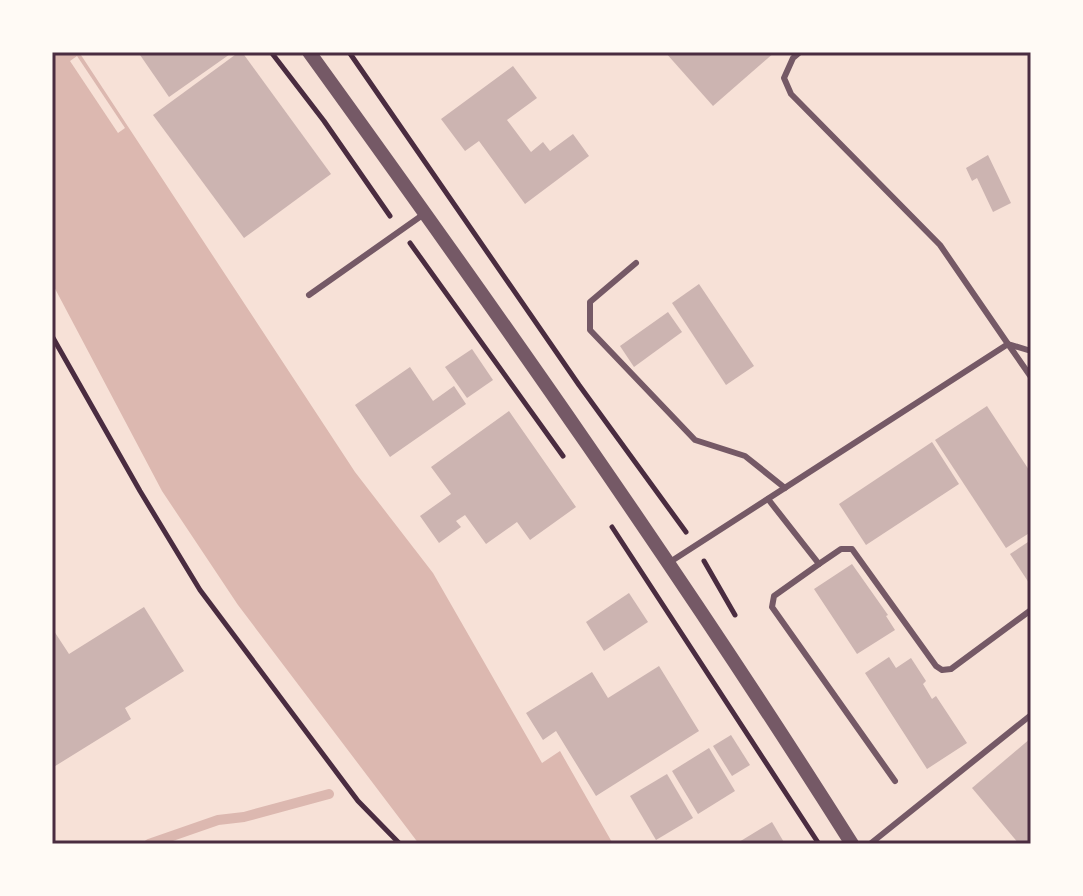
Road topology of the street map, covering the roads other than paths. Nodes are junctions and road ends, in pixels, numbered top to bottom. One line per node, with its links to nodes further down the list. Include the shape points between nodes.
1 (309, 52): 3 (street)
2 (800, 52): 6 (lane, via 784,78 791,94 940,245)
3 (425, 213): 5 (lane); 11 (street)
4 (636, 263): 9 (lane, via 590,302 590,330 695,440 745,456)
5 (309, 295)
6 (1008, 344): 7 (lane); 8 (lane); 9 (lane)
7 (1031, 351)
8 (1031, 377)
9 (785, 488): 10 (lane)
10 (768, 499): 11 (lane); 12 (lane)
11 (670, 562): 16 (street)
12 (819, 564): 13 (lane, via 841,549 852,549 942,670 951,669); 15 (lane, via 774,596 772,607)
13 (1031, 610)
14 (1031, 715): 17 (lane)
15 (895, 781)
16 (852, 844)
17 (870, 844)

